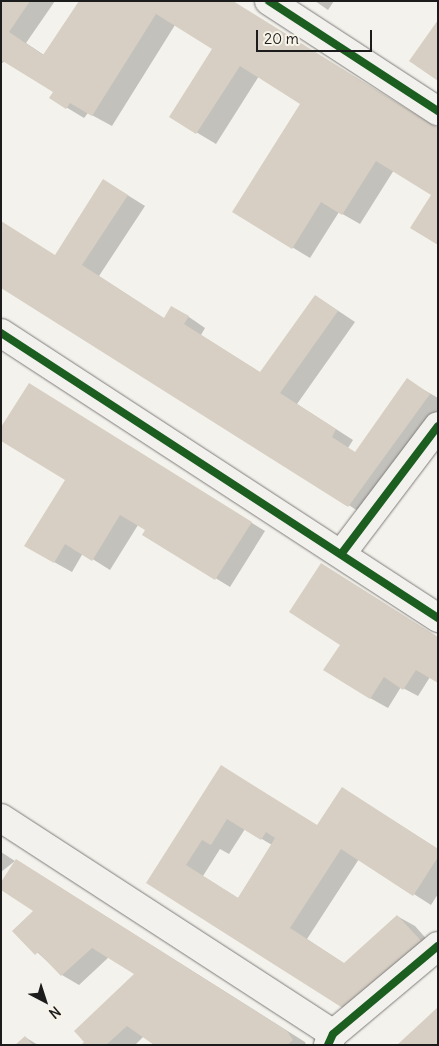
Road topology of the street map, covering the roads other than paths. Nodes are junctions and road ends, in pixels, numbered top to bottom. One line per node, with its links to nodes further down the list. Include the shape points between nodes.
1 (269, 1): 2 (street)
2 (438, 111)
3 (1, 333): 5 (street)
4 (438, 426): 5 (street)
5 (342, 553): 6 (street)
6 (438, 618)
7 (1, 818): 9 (street)
8 (438, 946): 9 (street)
9 (331, 1039)

